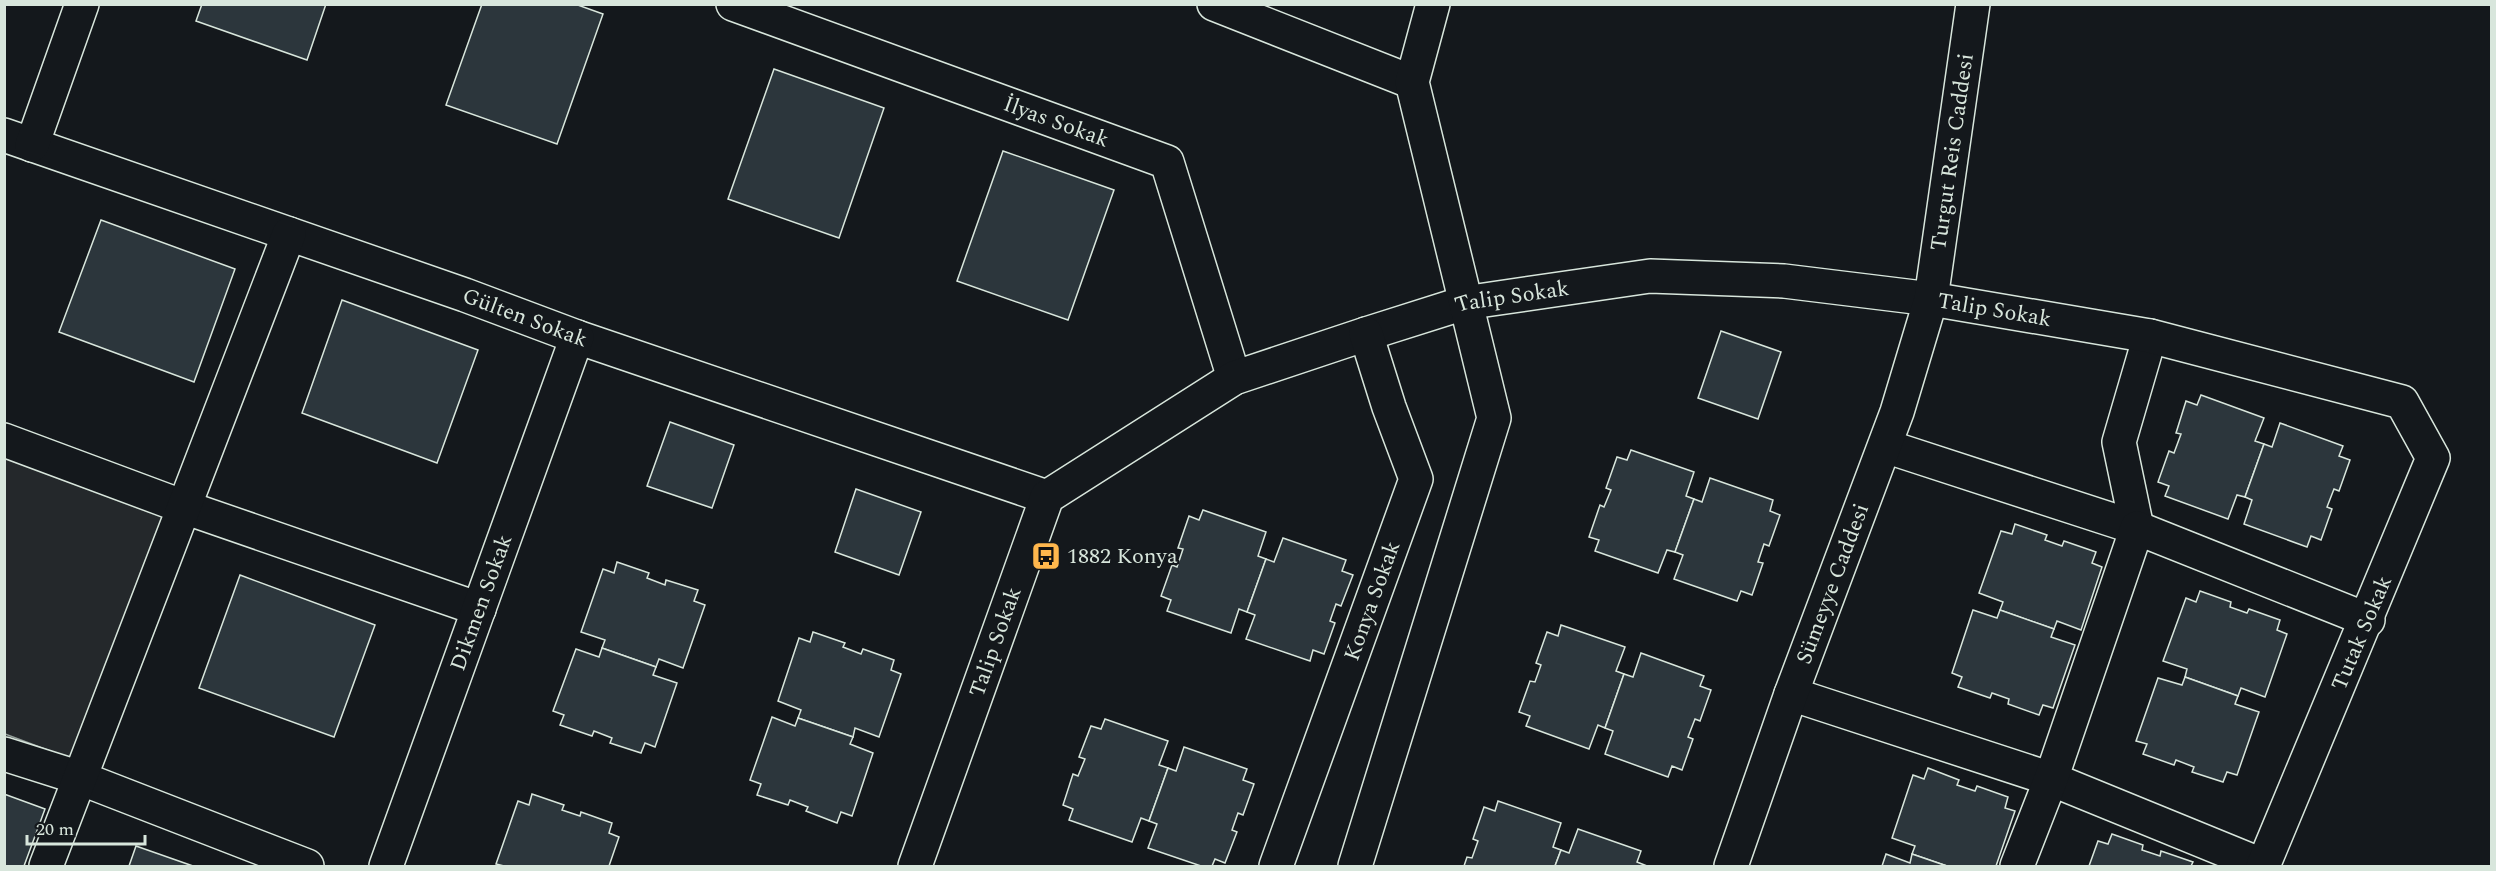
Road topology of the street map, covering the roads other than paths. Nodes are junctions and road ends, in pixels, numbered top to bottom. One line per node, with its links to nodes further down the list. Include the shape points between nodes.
1 (82, 4): 7 (street)
2 (733, 4): 14 (street, İlyas Sokak, via 1167,162)
3 (1214, 4): 6 (street)
4 (1433, 4): 6 (street)
5 (1973, 4): 9 (street, Turgut Reis Caddesi)
6 (1412, 82): 10 (street)
7 (18, 140): 8 (street, Gülten Sokak)
8 (289, 234): 13 (street, Gülten Sokak); 19 (street)
9 (1931, 299): 10 (street, Talip Sokak, via 1784,281 1650,276); 12 (street, Talip Sokak); 17 (street, Sümeyye Caddesi)
10 (1464, 303): 11 (street, Talip Sokak); 33 (street, via 1494,418)
11 (1366, 334): 14 (street, Talip Sokak); 32 (street, Konya Sokak, via 1416,479)
12 (2150, 336): 15 (street, Talip Sokak); 20 (street, via 2119,442)
13 (577, 337): 18 (street, Gülten Sokak); 21 (street, Dikmen Sokak)
14 (1234, 378): 18 (street, Talip Sokak)
15 (2402, 402): 22 (street, Tutak Sokak, via 2433,458)
16 (4, 440): 19 (street)
17 (1885, 446): 20 (street); 23 (street, Sümeyye Caddesi)
18 (1047, 497): 31 (street, Talip Sokak)
19 (184, 507): 21 (street); 25 (street)
20 (2137, 528): 22 (street); 26 (street)
21 (479, 609): 30 (street, Dikmen Sokak)
22 (2367, 620): 27 (street, Tutak Sokak)
23 (1791, 694): 26 (street); 34 (street, Sümeyye Caddesi)
24 (4, 754): 25 (street)
25 (80, 778): 28 (street); 29 (street)
26 (2051, 779): 27 (street); 35 (street)
27 (2263, 866)
28 (46, 867)
29 (307, 867)
30 (386, 867)
31 (915, 867)
32 (1276, 867)
33 (1355, 867)
34 (1731, 867)
35 (2017, 867)

